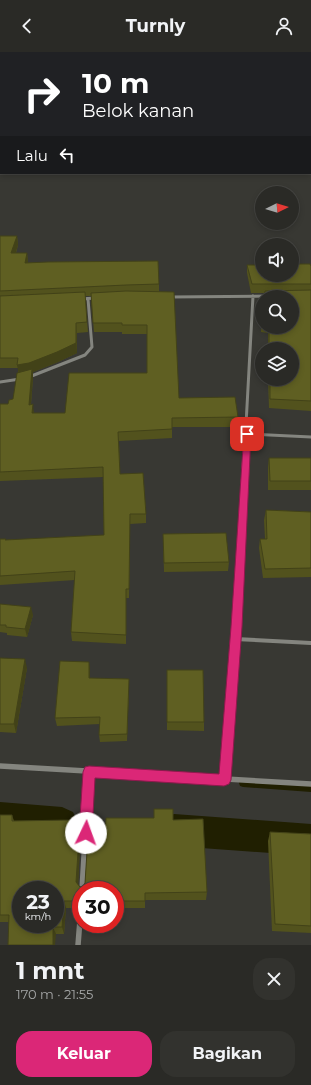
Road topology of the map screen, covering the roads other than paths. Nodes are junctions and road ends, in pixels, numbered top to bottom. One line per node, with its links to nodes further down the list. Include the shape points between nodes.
1 (253, 296): 2 (street); 7 (street)
2 (166, 297)
3 (104, 298): 5 (street)
4 (74, 299): 5 (street)
5 (88, 299): 6 (street, via 92,347 90,351 31,376)
6 (0, 382)
7 (247, 434): 8 (street); 9 (street)
8 (311, 437)
9 (235, 639): 10 (street); 13 (street)
10 (311, 643)
11 (0, 766): 12 (street)
12 (89, 772): 13 (street); 15 (street)
13 (224, 780): 14 (street)
14 (311, 784)
15 (83, 881)
16 (79, 933): 17 (street)
17 (78, 945)

